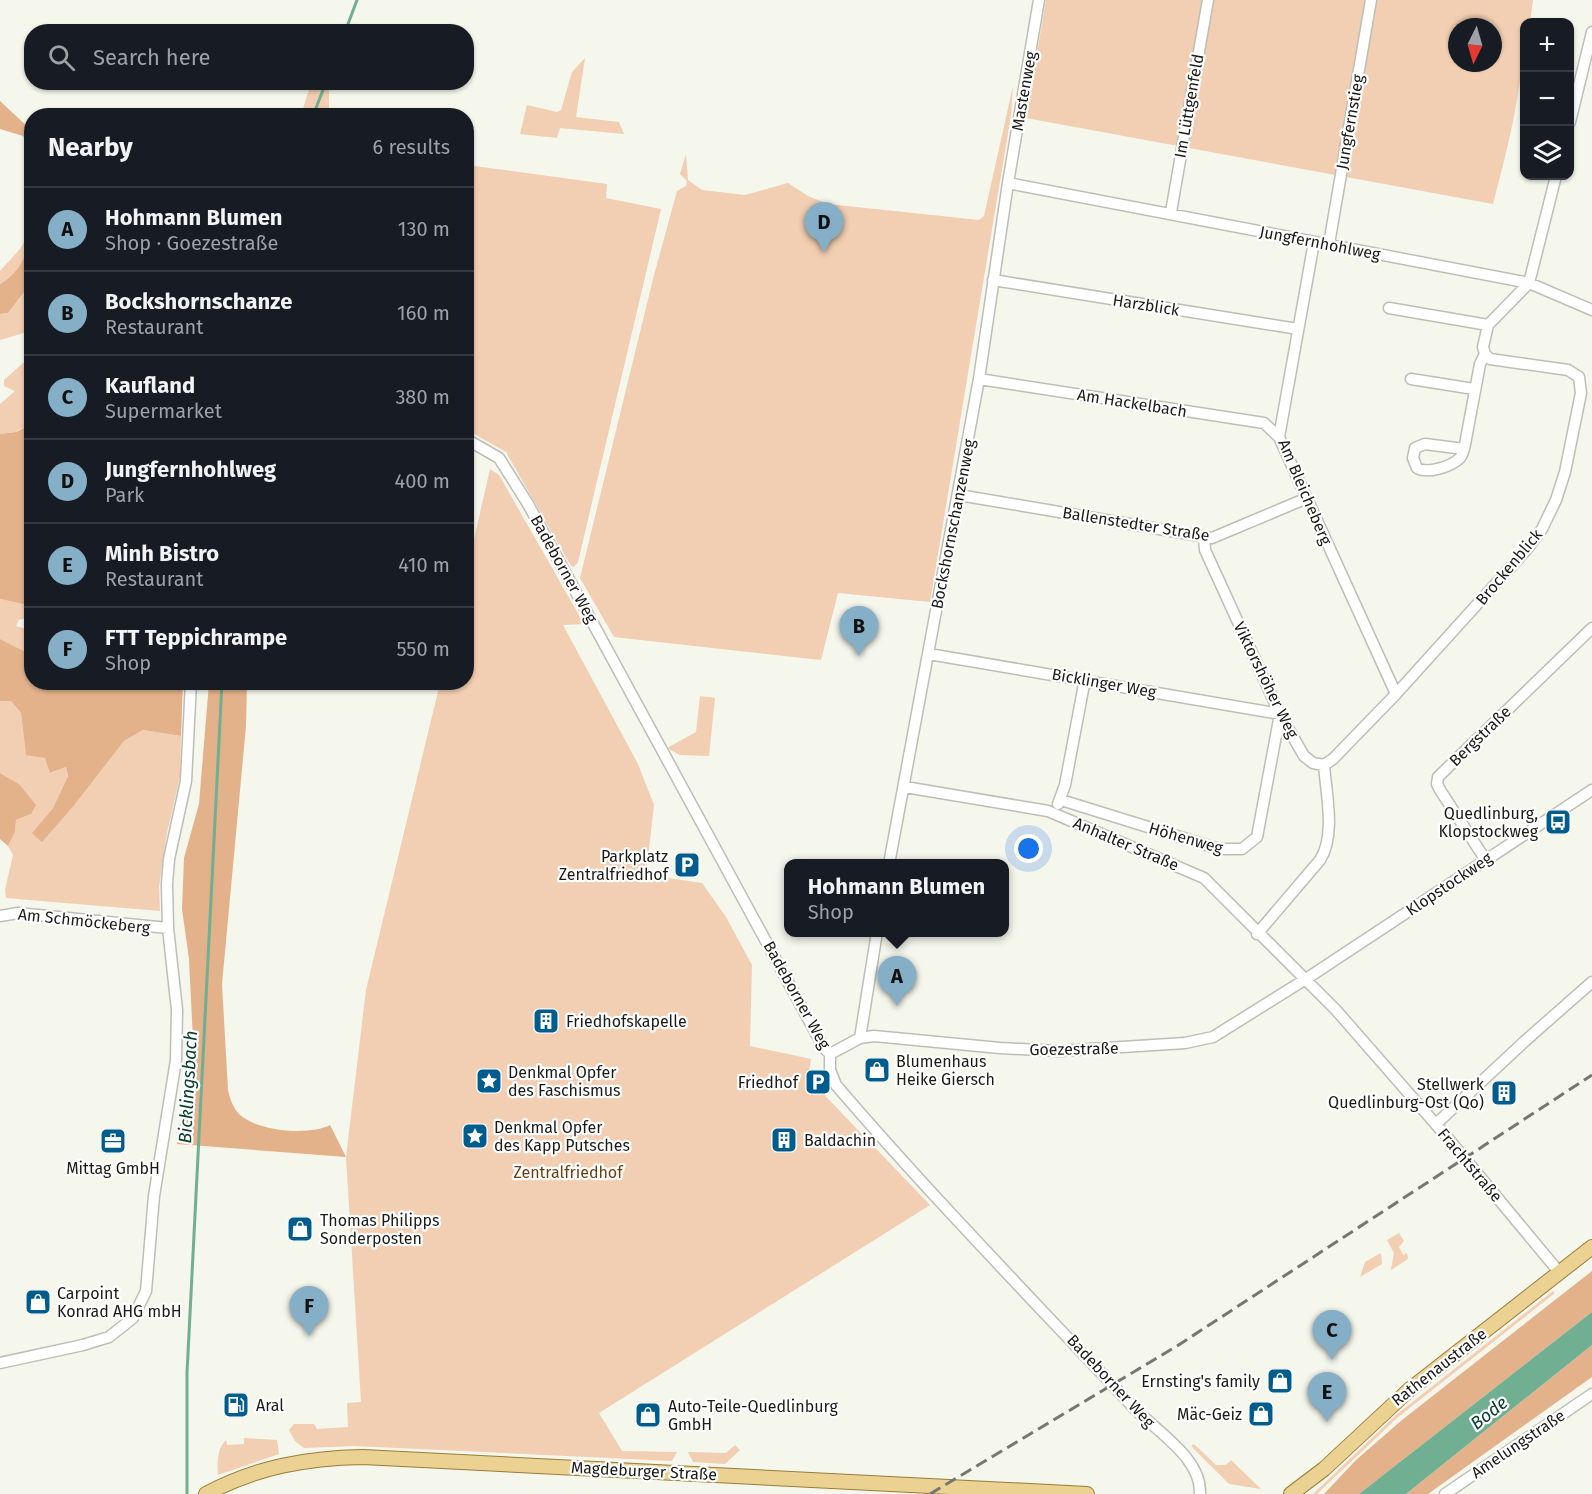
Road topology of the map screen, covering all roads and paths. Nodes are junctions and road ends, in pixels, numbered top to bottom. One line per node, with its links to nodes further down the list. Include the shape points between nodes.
1 (1039, 0): 7 (street, Mastenweg)
2 (1208, 0): 8 (street, Im Lüttgenfeld)
3 (1371, 0): 10 (street, Jungfernstieg)
4 (1592, 34): 5 (street)
5 (1574, 103)
6 (1555, 180): 12 (street)
7 (1008, 183): 8 (street, Jungfernhohlweg); 11 (street, Bockshornschanzenweg)
8 (1171, 212): 9 (street, Jungfernhohlweg)
9 (1314, 242): 10 (street, Jungfernhohlweg); 16 (street, Am Bleicheberg)
10 (1329, 244): 12 (street, Jungfernhohlweg)
11 (993, 280): 16 (street, Harzblick); 19 (street, Bockshornschanzenweg)
12 (1529, 283): 14 (street, Jungfernhohlweg); 15 (street)
13 (1389, 308): 15 (street)
14 (1592, 310)
15 (1488, 325): 17 (street)
16 (1298, 329): 21 (street, Am Bleicheberg)
17 (1485, 354): 20 (street); 31 (street, Brockenblick, via 1491,359 1568,370 1579,378 1581,393 1565,472 1536,538)
18 (1411, 378): 20 (street)
19 (980, 379): 21 (street, Am Hackelbach, via 1264,423); 24 (street, Bockshornschanzenweg)
20 (1474, 389): 23 (street)
21 (1280, 437): 25 (street, Am Bleicheberg)
22 (474, 444): 47 (street, Badeborner Weg, via 499,458 528,504)
23 (1464, 449)
24 (959, 495): 26 (street, Ballenstedter Straße); 28 (street, Bockshornschanzenweg)
25 (1307, 498): 26 (street, Ballenstedter Straße, via 1215,537); 31 (street, Am Bleicheberg)
26 (1204, 537): 32 (street, Viktorshöher Weg, via 1205,550)
27 (1592, 628): 39 (street, Bergstraße, via 1438,777 1440,790)
28 (929, 654): 29 (street, Bicklinger Weg); 34 (street, Bockshornschanzenweg)
29 (1085, 679): 32 (street, Bicklinger Weg); 36 (street)
30 (191, 690): 41 (street, via 185,791 168,874)
31 (1396, 694): 33 (street, Brockenblick)
32 (1280, 714): 33 (street, Viktorshöher Weg, via 1304,756); 36 (street, Höhenweg, via 1258,832 1255,841 1246,847 1220,849)
33 (1324, 765): 42 (street, via 1326,848)
34 (905, 787): 37 (street, Anhalter Straße); 38 (street, Bockshornschanzenweg)
35 (1592, 790): 39 (street, Klopstockweg)
36 (1061, 800): 37 (street)
37 (1048, 811): 42 (street, Anhalter Straße, via 1198,875)
38 (891, 859)
39 (1485, 859): 44 (street, Klopstockweg)
40 (0, 916): 41 (street, Am Schmöckeberg, via 18,913)
41 (168, 928): 51 (street, via 177,1010 176,1060 154,1196 149,1275 143,1301 133,1318 109,1337)
42 (1257, 934): 44 (street, Anhalter Straße)
43 (876, 937): 46 (street)
44 (1306, 979): 46 (street, Goezestraße, via 1226,1031 1185,1043 1059,1051 879,1036); 48 (street, Frachtstraße)
45 (1592, 982): 48 (street)
46 (860, 1038): 47 (street, Goezestraße)
47 (830, 1054): 56 (street, Badeborner Weg, via 830,1070 836,1085 916,1176 1187,1459 1200,1477)
48 (1437, 1124): 50 (street, Frachtstraße)
49 (1592, 1247): 50 (main road, Rathenaustraße)
50 (1559, 1272): 57 (main road, Rathenaustraße, via 1409,1390 1324,1469)
51 (0, 1363)
52 (1592, 1394): 58 (street, Amelungstraße)
53 (989, 1491): 54 (main road, Magdeburger Straße, via 345,1457 273,1467); 55 (main road, Magdeburger Straße)
54 (206, 1494)
55 (1087, 1494)
56 (1200, 1494)
57 (1291, 1494)
58 (1445, 1494)

